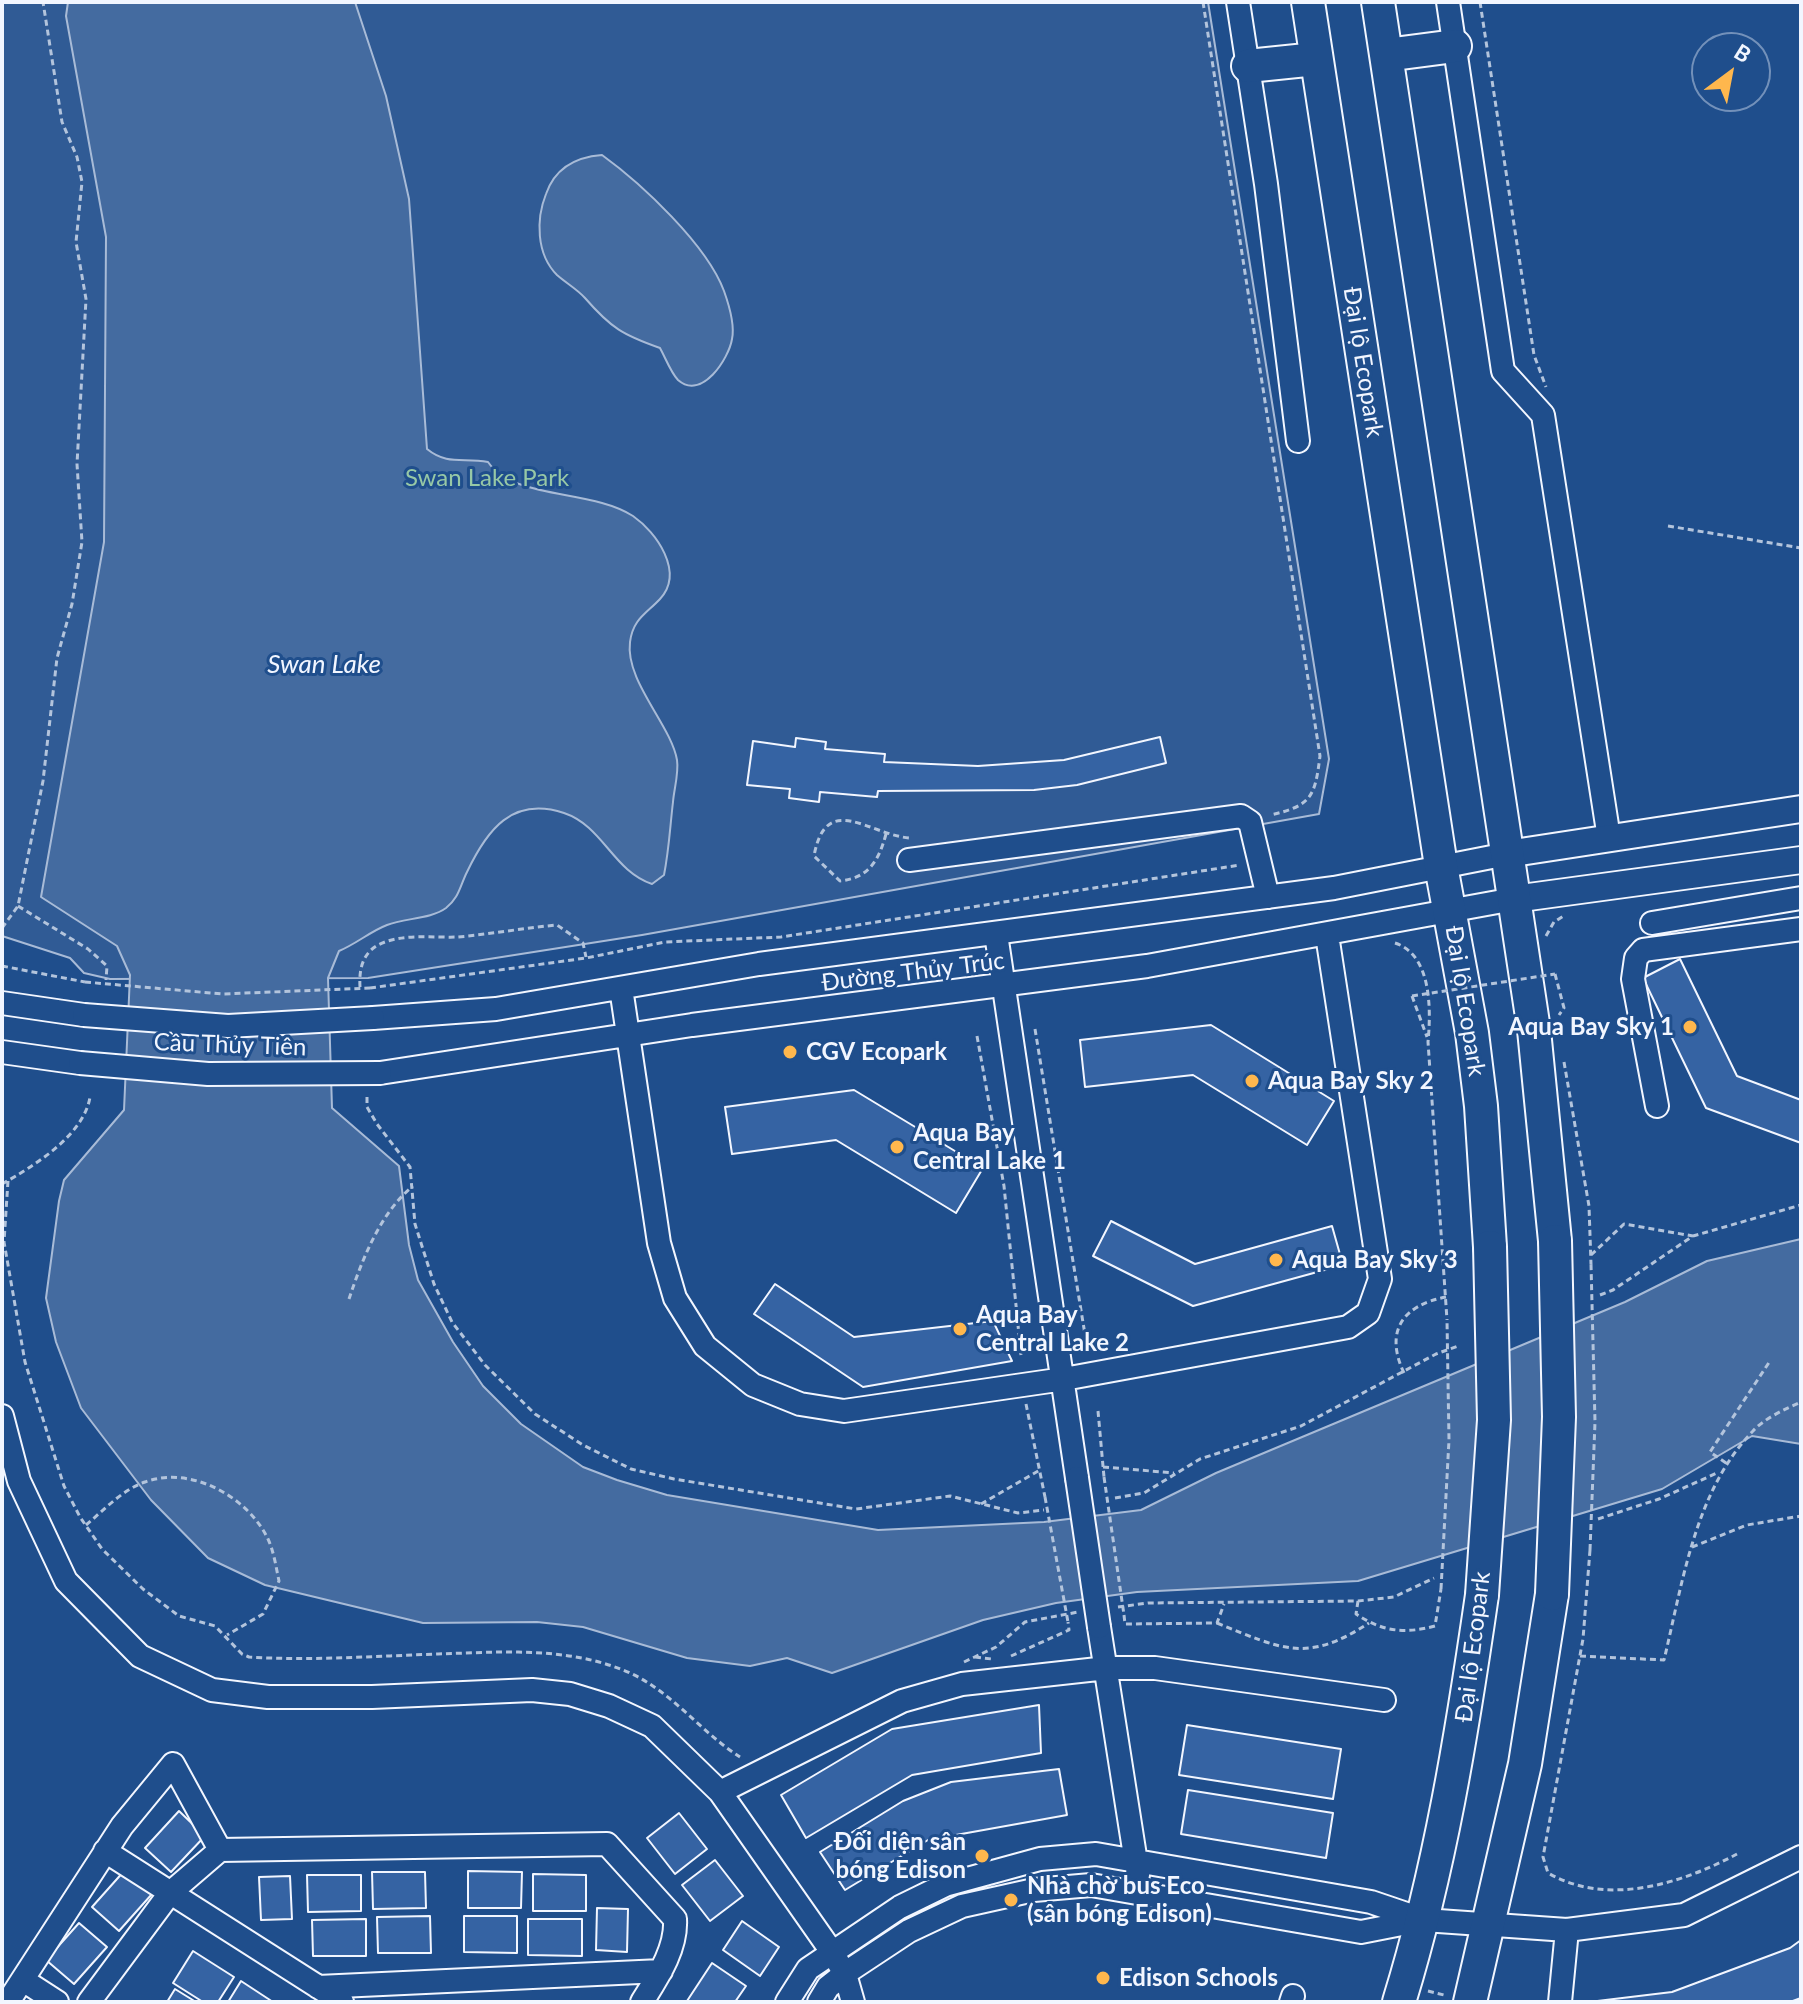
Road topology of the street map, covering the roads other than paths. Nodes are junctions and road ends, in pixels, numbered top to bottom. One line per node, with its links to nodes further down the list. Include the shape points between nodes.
1 (1238, 2): 8 (street)
2 (1308, 2): 7 (highway, Đại lộ Ecopark)
3 (1378, 2): 6 (highway)
4 (1448, 2): 5 (street)
5 (1455, 46): 6 (highway); 11 (street, via 1503,371 1543,415)
6 (1386, 55): 12 (highway)
7 (1316, 59): 8 (highway); 15 (highway, Đại lộ Ecopark)
8 (1248, 66): 9 (street)
9 (1298, 441)
10 (1801, 809): 11 (main road)
11 (1609, 838): 12 (main road)
12 (1507, 854): 15 (street, Đường Thủy Trúc); 18 (highway)
13 (909, 860): 16 (street, via 1241,816 1250,822)
14 (1801, 860): 18 (main road)
15 (1441, 866): 16 (street, Đường Thủy Trúc); 19 (highway, Đại lộ Ecopark)
16 (1268, 897): 22 (street, Đường Thủy Trúc)
17 (1801, 898): 20 (street)
18 (1514, 899): 19 (street, Đường Thủy Trúc); 44 (highway, bridge, via 1534,1030 1555,1241 1559,1417 1552,1594 1525,1764)
19 (1451, 911): 23 (street, Đường Thủy Trúc); 43 (highway, Đại lộ Ecopark, bridge, via 1481,1106 1494,1420 1482,1595 1459,1753)
20 (1652, 923)
21 (1801, 929): 31 (street, via 1643,950 1636,958 1633,979)
22 (996, 934): 24 (street); 25 (street, Đường Thủy Trúc, via 759,964)
23 (1327, 935): 24 (street, Đường Thủy Trúc); 32 (street, via 1380,1279 1368,1313 1348,1327)
24 (1005, 987): 28 (street, Đường Thủy Trúc); 32 (street)
25 (621, 988): 27 (street, Đường Thủy Trúc, via 496,1009); 28 (street)
26 (2, 1003): 27 (street, Cầu Thủy Tiên, bridge, via 228,1026)
27 (373, 1018)
28 (626, 1035): 30 (street, Đường Thủy Trúc); 32 (street, via 659,1243 675,1298 705,1346 753,1385 800,1404 844,1411)
29 (2, 1052): 30 (street, Cầu Thủy Tiên, bridge, via 208,1074)
30 (380, 1073)
31 (1657, 1106)
32 (1064, 1379): 34 (street, bridge, via 1092,1619)
33 (2, 1416): 36 (street, via 19,1481 66,1581 140,1656 212,1690 268,1697 532,1690 570,1694 652,1726)
34 (1107, 1668): 35 (street, via 1155,1668); 36 (street, via 962,1684 902,1701); 40 (street)
35 (1384, 1700)
36 (720, 1792): 46 (street)
37 (220, 1850): 38 (street, via 173,1764); 41 (street); 47 (street, via 607,1844 675,1919 676,1932)
38 (105, 1851): 41 (street); 49 (street)
39 (1801, 1857): 45 (street, via 1684,1915)
40 (1135, 1861): 42 (street); 43 (street, via 1371,1902); 46 (street, via 1096,1854 993,1870 900,1907)
41 (170, 1893): 50 (street); 55 (street)
42 (1141, 1893): 43 (street, via 1361,1932); 48 (street, via 1091,1885 962,1906 909,1931)
43 (1424, 1920): 44 (street); 51 (highway, Đại lộ Ecopark)
44 (1489, 1925): 45 (street); 52 (highway)
45 (1567, 1930): 61 (street)
46 (832, 1952): 48 (street); 58 (street, via 808,1969)
47 (661, 1971): 50 (street); 57 (street)
48 (845, 1974): 59 (street); 60 (street)
49 (23, 1980): 53 (street); 54 (street)
50 (318, 1987): 56 (street)
51 (1412, 1996)
52 (1459, 1999)
53 (8, 2002)
54 (57, 2002)
55 (89, 2002)
56 (342, 2002)
57 (642, 2002)
58 (787, 2002)
59 (819, 2002)
60 (853, 2002)
61 (1560, 2002)

